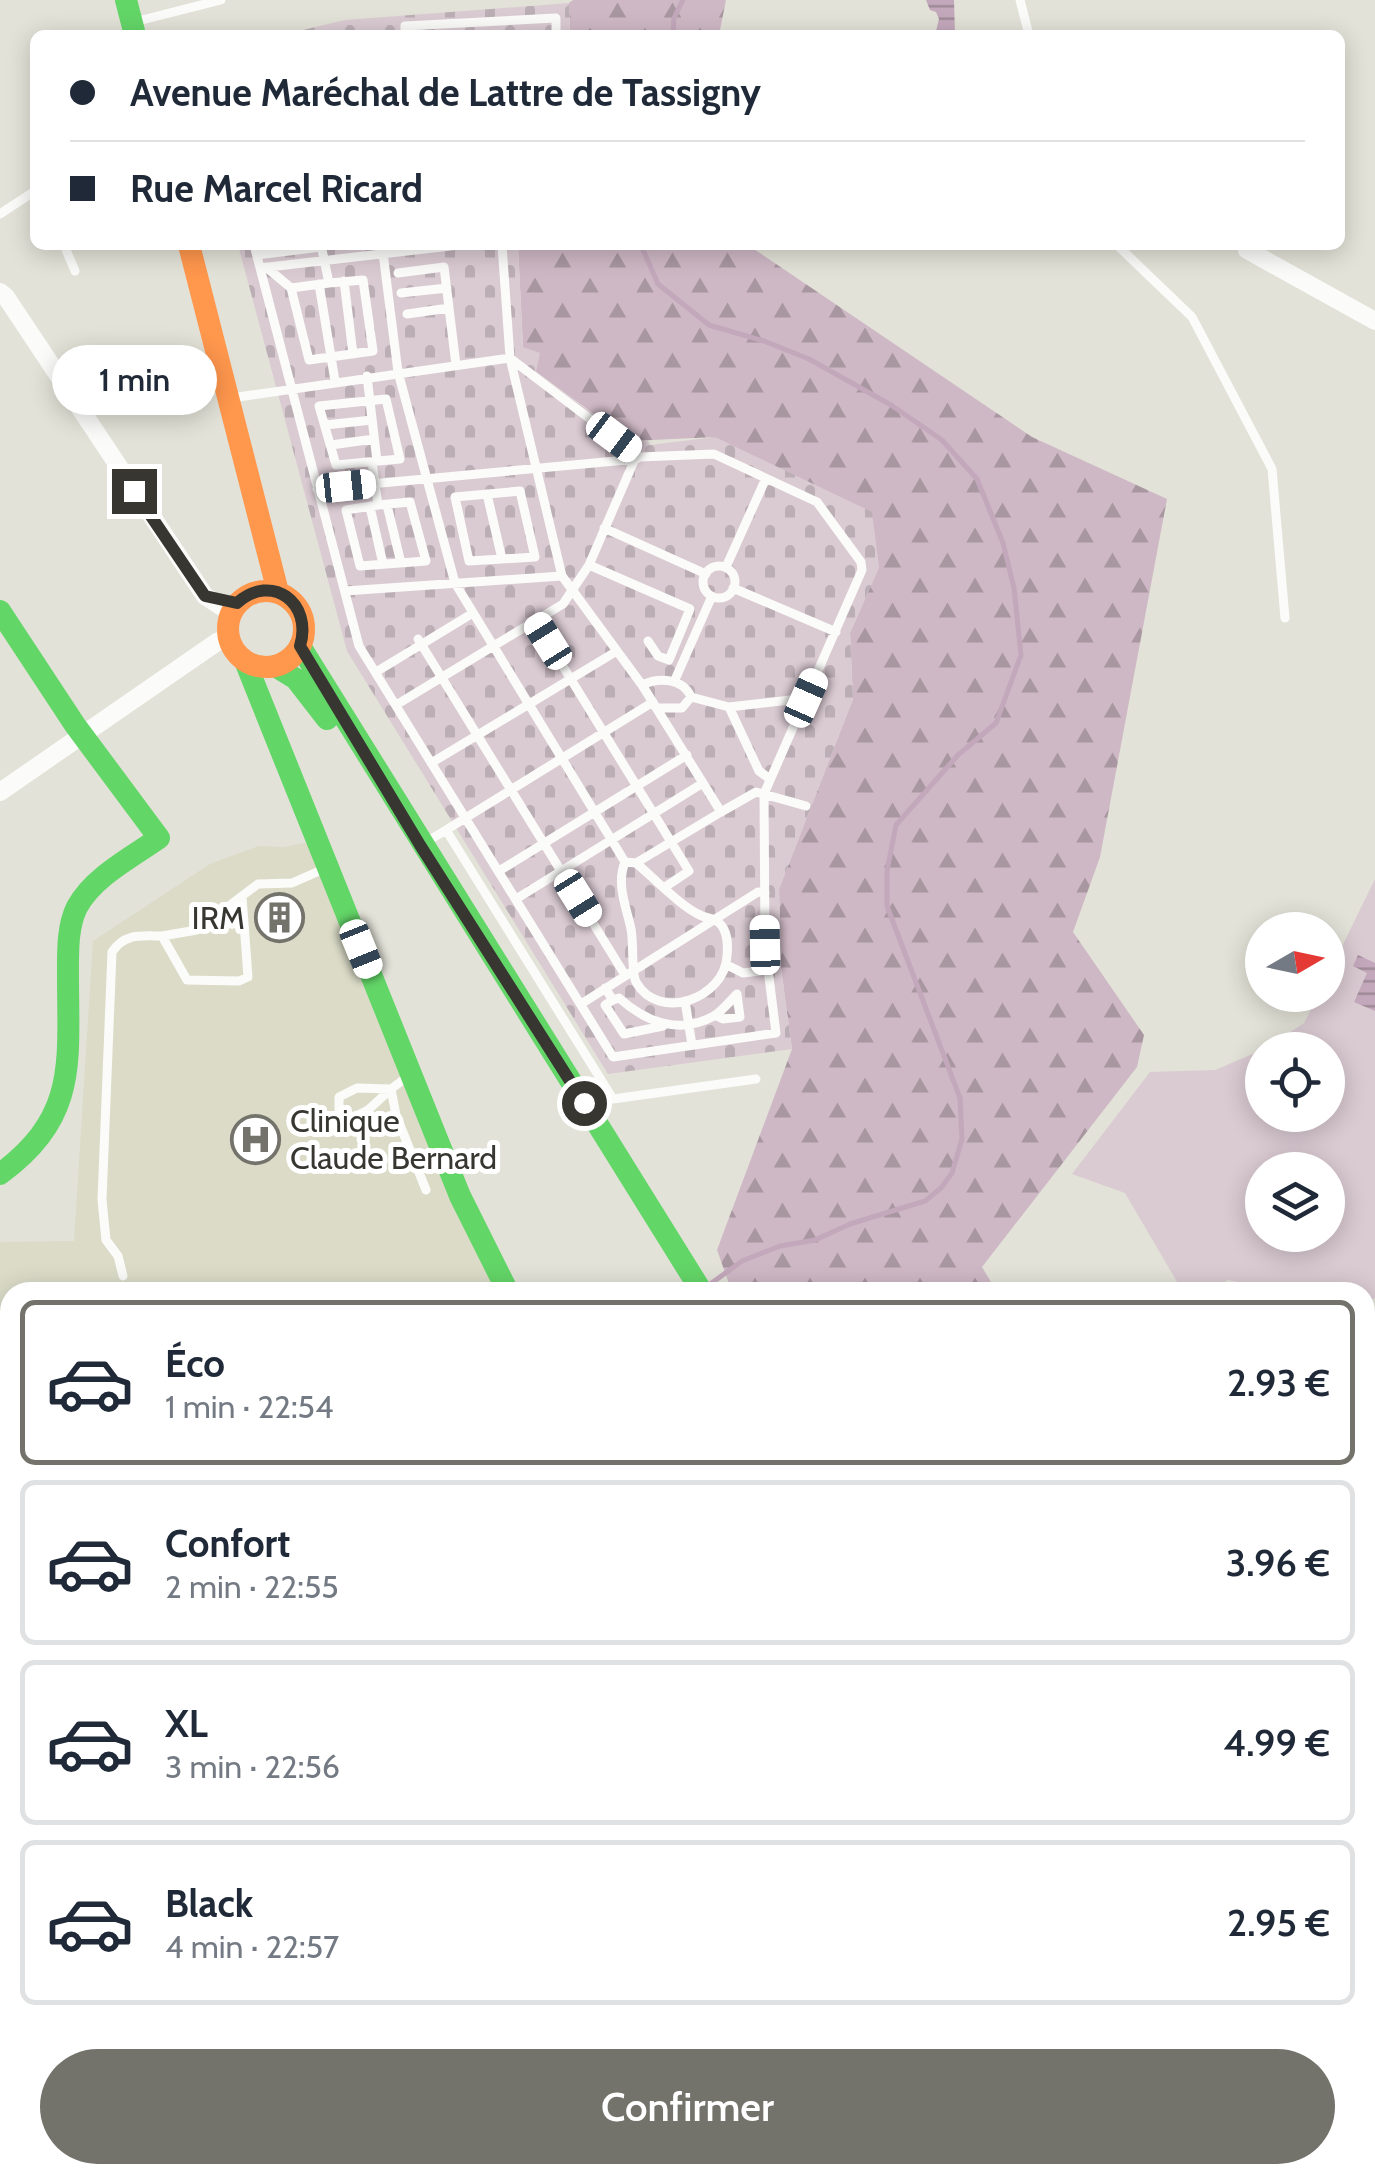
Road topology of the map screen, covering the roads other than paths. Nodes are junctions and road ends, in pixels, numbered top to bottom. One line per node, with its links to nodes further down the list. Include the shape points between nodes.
1 (221, 0): 3 (lane)
2 (1020, 0): 13 (lane)
3 (131, 19)
4 (514, 20): 5 (lane); 11 (lane); 12 (lane, via 556,18)
5 (489, 22): 6 (lane); 10 (lane)
6 (466, 23): 8 (lane); 9 (lane)
7 (406, 30): 8 (lane)
8 (446, 30)
9 (467, 30)
10 (490, 30)
11 (514, 30)
12 (556, 30)
13 (1028, 30)
14 (30, 194): 15 (lane)
15 (0, 214)
16 (66, 250): 27 (lane)
17 (190, 250): 46 (main road)
18 (256, 250): 26 (lane)
19 (322, 250): 25 (lane)
20 (378, 250): 25 (lane)
21 (383, 250): 42 (lane)
22 (502, 250): 40 (lane)
23 (1122, 250): 77 (lane, via 1192,318 1272,469)
24 (1247, 250): 37 (street)
25 (324, 260): 26 (lane); 30 (lane)
26 (263, 267): 31 (lane); 45 (lane)
27 (75, 271)
28 (398, 273): 32 (lane, via 444,267)
29 (344, 281): 30 (lane); 38 (lane); 38 (lane, via 363,280 373,350)
30 (324, 284): 31 (lane); 39 (lane)
31 (291, 288): 39 (lane, via 309,360)
32 (447, 288): 34 (lane); 35 (lane)
33 (0, 292): 74 (street, via 205,596)
34 (401, 293)
35 (450, 308): 36 (lane); 41 (lane)
36 (407, 314)
37 (1375, 321)
38 (352, 354): 39 (lane)
39 (331, 357): 44 (lane)
40 (510, 358): 41 (lane); 52 (lane); 54 (lane)
41 (456, 365): 42 (lane)
42 (398, 372): 43 (lane); 55 (lane)
43 (367, 376): 44 (lane); 47 (lane)
44 (334, 381): 45 (lane)
45 (290, 387): 46 (lane); 58 (lane)
46 (228, 398): 74 (main road, via 270,559)
47 (370, 400): 48 (lane); 49 (lane, via 319,406); 53 (lane, via 386,399 400,459)
48 (372, 420): 49 (lane); 50 (lane)
49 (324, 425): 51 (lane)
50 (374, 439): 51 (lane); 53 (lane)
51 (330, 445): 53 (lane, via 336,465)
52 (637, 459): 54 (lane); 56 (lane, via 714,454); 61 (lane)
53 (374, 461): 57 (lane)
54 (536, 468): 55 (lane); 68 (lane)
55 (427, 478): 57 (lane); 69 (lane)
56 (766, 478): 66 (lane); 79 (lane, via 817,502 858,554 862,570)
57 (375, 483): 58 (lane); 60 (lane)
58 (317, 489): 72 (lane)
59 (488, 494): 62 (lane); 62 (lane, via 520,492 534,558); 62 (lane, via 455,497 468,561)
60 (378, 506): 63 (lane); 63 (lane, via 410,502 426,561); 64 (lane); 64 (lane, via 346,510 360,566)
61 (604, 528): 65 (lane); 67 (lane)
62 (502, 559)
63 (401, 563): 64 (lane)
64 (384, 564)
65 (588, 565): 71 (lane); 81 (lane, via 690,610 669,660)
66 (726, 567): 67 (lane); 70 (lane)
67 (706, 574): 73 (lane, via 704,586)
68 (562, 576): 69 (lane); 71 (lane)
69 (455, 583): 72 (lane); 76 (lane)
70 (733, 588): 73 (lane); 79 (lane)
71 (574, 590): 78 (lane); 85 (lane)
72 (344, 592): 87 (lane, via 359,646)
73 (712, 596): 90 (lane)
74 (251, 600): 80 (main road); 83 (main road, via 298,608 304,620)
75 (0, 611): 99 (main road)
76 (473, 612): 82 (lane); 84 (lane)
77 (1286, 618)
78 (535, 621): 84 (lane); 89 (lane)
79 (836, 632): 93 (lane)
80 (228, 638): 86 (main road, via 238,655); 99 (street)
81 (648, 640)
82 (420, 641): 87 (lane); 88 (lane)
83 (300, 646): 86 (main road, via 286,662); 119 (main road)
84 (494, 646): 88 (lane); 94 (lane)
85 (618, 651): 89 (lane); 91 (lane)
86 (262, 665): 119 (main road, via 302,686); 121 (main road, via 262,697)
87 (376, 672): 96 (lane)
88 (443, 677): 96 (lane); 100 (lane)
89 (571, 679): 94 (lane); 98 (lane)
90 (674, 682): 91 (lane); 92 (lane)
91 (642, 685): 95 (lane)
92 (690, 698): 95 (lane, via 682,708); 97 (lane)
93 (806, 698): 97 (lane); 104 (lane)
94 (529, 705): 100 (lane); 101 (lane)
95 (654, 705): 98 (lane); 102 (lane)
96 (396, 706): 103 (lane)
97 (729, 707): 104 (lane, via 759,772)
98 (603, 730): 101 (lane); 106 (lane)
99 (84, 734): 108 (street); 147 (main road, via 159,838 78,906 68,955 63,1093 53,1125 25,1158)
100 (478, 736): 103 (lane); 107 (lane)
101 (560, 756): 107 (lane); 111 (lane)
102 (686, 756): 105 (lane); 106 (lane)
103 (432, 762): 114 (lane)
104 (770, 779): 109 (lane)
105 (704, 783): 112 (lane); 113 (lane)
106 (636, 786): 111 (lane); 113 (lane)
107 (511, 788): 114 (lane); 118 (lane)
108 (3, 790)
109 (764, 794): 110 (lane); 112 (lane, via 744,796); 125 (lane)
110 (806, 806)
111 (594, 812): 116 (lane); 118 (lane)
112 (721, 812): 117 (lane)
113 (654, 814): 116 (lane); 117 (lane)
114 (465, 817): 115 (lane); 123 (lane)
115 (446, 830): 119 (lane); 145 (lane, via 613,1098)
116 (612, 840): 120 (lane); 122 (lane)
117 (671, 842): 120 (lane); 124 (lane, via 690,870)
118 (544, 843): 122 (lane); 123 (lane)
119 (420, 845): 151 (main road)
120 (630, 862): 124 (lane); 131 (lane, via 619,876)
121 (328, 866): 126 (lane, via 292,883 258,884); 144 (main road)
122 (562, 871): 127 (lane); 133 (lane)
123 (499, 872): 127 (lane)
124 (665, 886): 128 (lane)
125 (765, 892): 128 (lane); 132 (lane)
126 (242, 896): 129 (lane, via 197,930); 129 (lane, via 248,977 188,980)
127 (516, 899): 138 (lane)
128 (715, 920): 130 (lane, via 728,942); 131 (lane)
129 (162, 936): 149 (lane, via 132,936 112,952 102,1200 106,1240)
130 (727, 966): 132 (lane, via 743,973); 135 (lane)
131 (634, 968): 133 (lane); 137 (lane, via 641,989)
132 (768, 970): 143 (lane, via 776,1033)
133 (625, 974): 134 (lane)
134 (605, 988): 136 (lane); 138 (lane)
135 (710, 991): 137 (lane); 139 (lane)
136 (613, 1000): 142 (lane); 142 (lane, via 606,1005 624,1034)
137 (684, 1001): 141 (lane)
138 (581, 1004): 143 (lane, via 613,1057)
139 (726, 1004): 140 (lane); 140 (lane, via 737,994 740,1017)
140 (715, 1016): 141 (lane)
141 (688, 1024): 142 (lane); 143 (lane)
142 (664, 1026)
143 (692, 1045)
144 (412, 1076): 146 (lane); 150 (main road)
145 (756, 1078)
146 (391, 1088): 146 (lane, via 357,1088 339,1097 339,1112 352,1118); 148 (lane)
147 (0, 1174)
148 (426, 1190)
149 (124, 1276)
150 (503, 1282)
151 (696, 1282)

